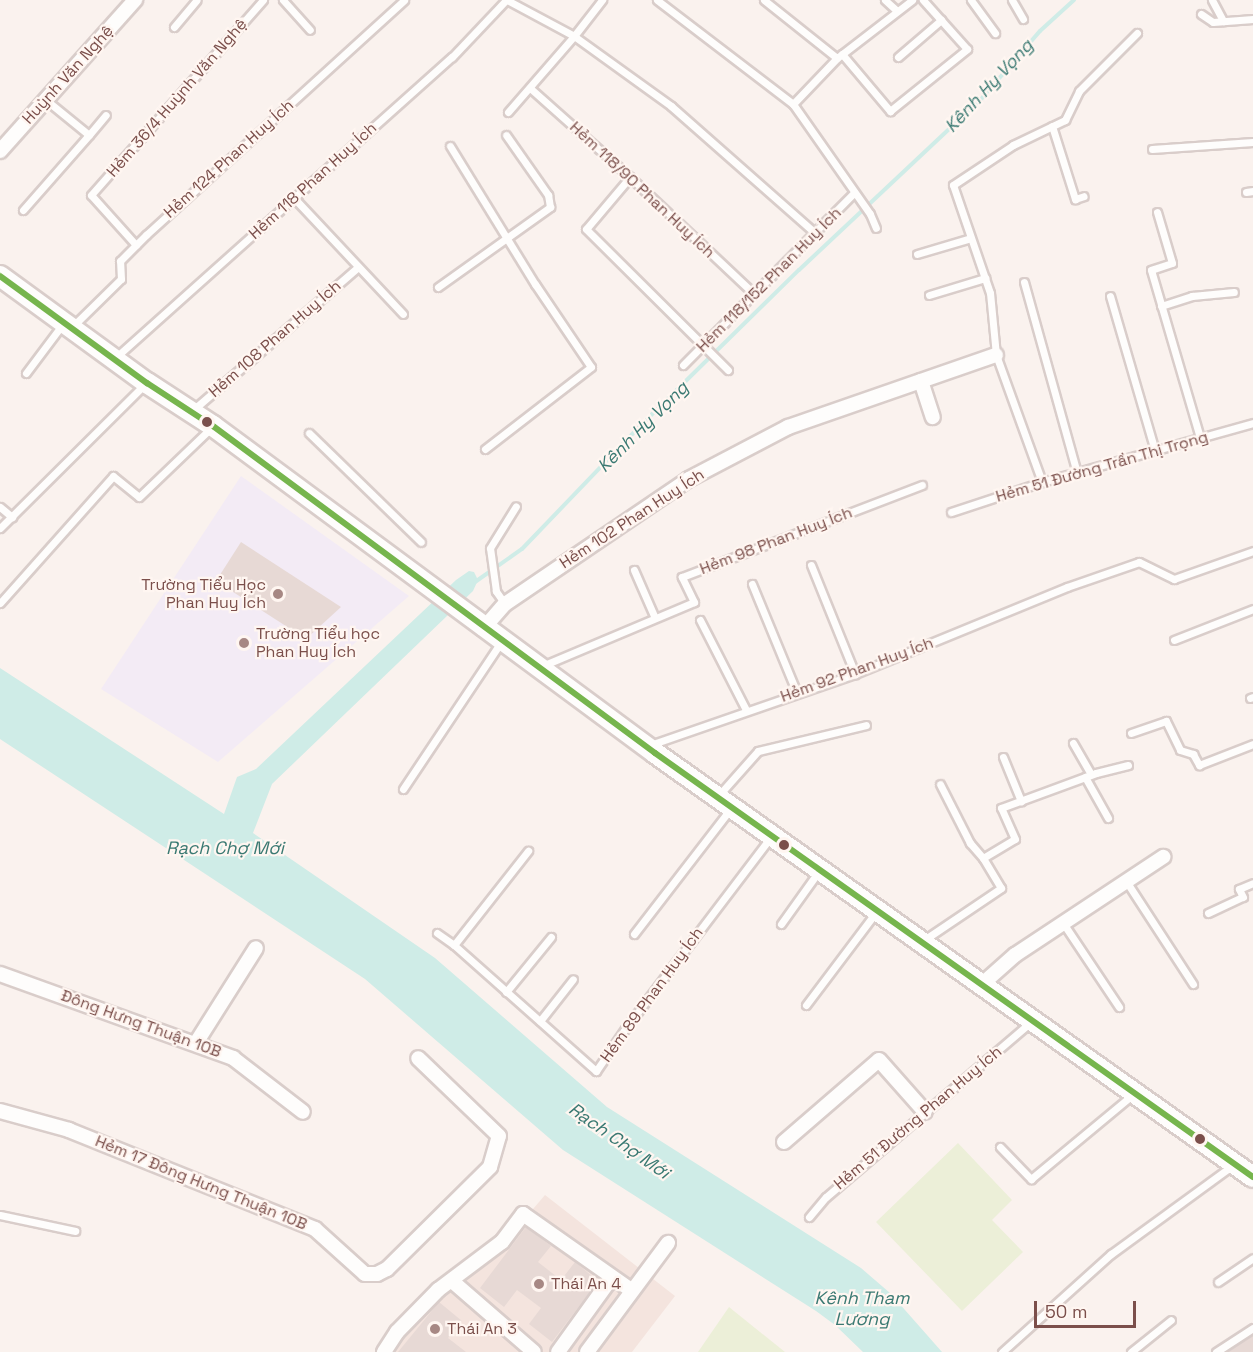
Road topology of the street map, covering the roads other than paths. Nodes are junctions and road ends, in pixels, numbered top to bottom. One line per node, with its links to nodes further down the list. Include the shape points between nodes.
1 (135, 0): 30 (street, Huỳnh Văn Nghệ)
2 (197, 0): 22 (lane)
3 (263, 0): 51 (lane, Hẻm 36/4 Huỳnh Văn Nghệ, via 92,195)
4 (283, 0): 23 (lane)
5 (507, 0): 26 (lane, Hẻm 118 Phan Huy Ích); 44 (lane, Hẻm 118 Phan Huy Ích, via 452,57)
6 (602, 0): 26 (lane)
7 (657, 0): 31 (lane)
8 (764, 0): 27 (lane)
9 (885, 0): 16 (lane)
10 (912, 0): 16 (lane)
11 (923, 0): 19 (lane)
12 (971, 0): 24 (lane)
13 (1012, 0): 18 (lane)
14 (1212, 0): 21 (lane)
15 (400, 1): 51 (lane, Hẻm 124 Phan Huy Ích)
16 (896, 10): 27 (lane)
17 (1201, 14): 21 (lane, via 1213,22)
18 (1023, 19)
19 (941, 20): 27 (lane, via 967,49 890,111); 28 (lane)
20 (1253, 20): 21 (lane)
21 (1223, 21)
22 (174, 27)
23 (310, 30)
24 (995, 33)
25 (1137, 33): 34 (lane, via 1079,91 1065,120)
26 (574, 36): 29 (lane); 48 (lane, Hẻm 118 Phan Huy Ích, via 671,106)
27 (840, 56): 31 (lane)
28 (898, 57)
29 (530, 88): 32 (lane); 41 (lane, Hẻm 118/90 Phan Huy Ích)
30 (46, 100): 35 (lane); 40 (street, Huỳnh Văn Nghệ)
31 (793, 104): 42 (lane)
32 (508, 111)
33 (106, 115): 35 (lane)
34 (1052, 126): 43 (lane, via 1075,199); 50 (lane, via 1013,145 953,185)
35 (89, 135): 45 (lane)
36 (506, 135): 49 (lane, via 548,195 550,207)
37 (1253, 142): 39 (lane)
38 (450, 146): 49 (lane)
39 (1152, 149)
40 (0, 151)
41 (630, 177): 59 (lane, Hẻm 118/90 Phan Huy Ích); 65 (lane, via 586,229)
42 (854, 194): 47 (lane); 48 (lane, Hẻm 118/152 Phan Huy Ích)
43 (1084, 196)
44 (294, 198): 53 (lane); 67 (lane, Hẻm 118 Phan Huy Ích)
45 (23, 210)
46 (1156, 212): 62 (lane, via 1172,263 1151,270)
47 (876, 228)
48 (816, 234): 59 (lane, Hẻm 118/152 Phan Huy Ích)
49 (506, 237): 57 (lane); 79 (lane, via 591,367)
50 (971, 238): 52 (lane); 54 (lane)
51 (136, 244): 64 (lane, Hẻm 124 Phan Huy Ích, via 120,261 121,279)
52 (917, 254)
53 (358, 267): 63 (lane); 73 (lane, Hẻm 108 Phan Huy Ích)
54 (985, 278): 60 (lane); 66 (lane)
55 (1, 279): 64 (main road)
56 (1024, 282): 81 (lane)
57 (438, 287)
58 (1234, 292): 62 (lane, via 1192,296)
59 (754, 294): 65 (lane, Hẻm 118/152 Phan Huy Ích)
60 (929, 294)
61 (1110, 296): 80 (lane)
62 (1161, 306): 78 (lane)
63 (403, 314)
64 (68, 325): 67 (main road); 70 (lane, Hẻm 124 Phan Huy Ích)
65 (704, 345): 68 (lane, Hẻm 118/152 Phan Huy Ích); 69 (lane)
66 (996, 355): 71 (street, Hẻm 102 Phan Huy Ích); 82 (lane)
67 (115, 358): 72 (main road)
68 (683, 366)
69 (728, 370)
70 (26, 374)
71 (921, 381): 74 (street); 95 (street, Hẻm 102 Phan Huy Ích, via 788,427 689,479)
72 (147, 383): 73 (main road); 87 (lane)
73 (191, 412): 76 (main road)
74 (933, 417)
75 (1253, 423): 78 (lane, Hẻm 51 Đường Trần Thị Trọng)
76 (213, 426): 94 (lane, via 139,497 112,476); 99 (main road)
77 (309, 433): 89 (lane)
78 (1200, 438): 80 (lane, Hẻm 51 Đường Trần Thị Trọng)
79 (485, 449)
80 (1155, 451): 81 (lane, Hẻm 51 Đường Trần Thị Trọng)
81 (1077, 472): 82 (lane, Hẻm 51 Đường Trần Thị Trọng)
82 (1042, 482): 86 (lane, Hẻm 51 Đường Trần Thị Trọng)
83 (922, 486): 97 (lane, Hẻm 98 Phan Huy Ích, via 682,577 694,602)
84 (516, 506): 95 (lane, via 490,548 496,591)
85 (0, 507): 87 (lane)
86 (951, 512)
87 (12, 517): 88 (lane)
88 (0, 528)
89 (421, 542)
90 (1253, 551): 103 (lane, Hẻm 92 Phan Huy Ích, via 1174,579 1139,562 1067,587)
91 (812, 565): 103 (lane)
92 (634, 570): 97 (lane)
93 (752, 584): 104 (lane)
94 (0, 603)
95 (505, 604): 99 (street, Hẻm 102 Phan Huy Ích)
96 (1253, 609): 100 (lane)
97 (655, 618): 102 (lane, Hẻm 98 Phan Huy Ích)
98 (700, 620): 105 (lane)
99 (479, 626): 101 (main road)
100 (1174, 640)
101 (501, 642): 102 (main road); 115 (lane)
102 (536, 668): 110 (main road)
103 (855, 674): 104 (lane, Hẻm 92 Phan Huy Ích)
104 (797, 693): 105 (lane, Hẻm 92 Phan Huy Ích)
105 (746, 710): 110 (lane, Hẻm 92 Phan Huy Ích)
106 (867, 725): 117 (lane, via 758,751)
107 (1131, 733): 109 (lane, via 1166,721 1180,750 1193,754 1198,765)
108 (1073, 743): 113 (lane)
109 (1253, 744)
110 (645, 747): 117 (main road)
111 (1003, 757): 116 (lane)
112 (1128, 765): 113 (lane)
113 (1088, 776): 116 (lane); 118 (lane)
114 (940, 784): 122 (lane, via 970,843)
115 (403, 789)
116 (1021, 801): 122 (lane, via 1001,808 1015,839)
117 (724, 803): 119 (main road); 131 (lane)
118 (1108, 818)
119 (771, 837): 123 (main road); 143 (lane, Hẻm 89 Phan Huy Ích, via 596,1071)
120 (528, 851): 134 (lane)
121 (1163, 857): 124 (street)
122 (983, 858): 133 (lane, via 1000,888)
123 (819, 871): 126 (main road); 129 (lane)
124 (1126, 881): 128 (street); 138 (lane)
125 (1253, 883): 127 (lane, via 1239,889 1243,897)
126 (876, 912): 133 (main road); 141 (lane)
127 (1208, 913)
128 (1063, 923): 139 (street, via 1014,955); 142 (lane)
129 (781, 924)
130 (437, 933): 134 (lane, Hẻm 89 Phan Huy Ích)
131 (634, 934)
132 (551, 937): 140 (lane)
133 (919, 943): 139 (main road)
134 (454, 945): 140 (lane, Hẻm 89 Phan Huy Ích)
135 (256, 948): 145 (street)
136 (0, 974): 145 (street, Đông Hưng Thuận 10B)
137 (573, 979): 143 (lane)
138 (1193, 984)
139 (980, 986): 144 (main road)
140 (507, 992): 143 (lane, Hẻm 89 Phan Huy Ích)
141 (806, 1005)
142 (1119, 1007)
143 (540, 1022)
144 (1031, 1022): 147 (main road); 150 (lane, Hẻm 51 Đường Phan Huy Ích)
145 (196, 1043): 149 (street, Đông Hưng Thuận 10B, via 233,1058)
146 (418, 1059): 148 (street, Hẻm 17 Đông Hưng Thuận 10B, via 499,1136 490,1167 387,1269 377,1274 365,1274 315,1228 69,1130)
147 (1134, 1094): 152 (lane, via 1030,1179); 153 (main road)
148 (0, 1111)
149 (303, 1112)
150 (925, 1112): 151 (street, via 879,1060); 156 (lane, Hẻm 51 Đường Phan Huy Ích, via 826,1197)
151 (784, 1142)
152 (1000, 1147)
153 (1235, 1164): 154 (main road); 170 (lane, via 1111,1254)
154 (1253, 1177)
155 (0, 1215): 157 (lane)
156 (809, 1217)
157 (75, 1230)
158 (668, 1243): 163 (street)
159 (1253, 1258): 162 (lane)
160 (612, 1277): 161 (street, via 523,1214 501,1242); 163 (street); 168 (street)
161 (452, 1281): 166 (street, via 397,1332); 167 (street)
162 (1218, 1282)
163 (631, 1290): 169 (street)
164 (1171, 1320): 171 (lane)
165 (1253, 1328): 172 (lane)
166 (384, 1352)
167 (534, 1352)
168 (558, 1352)
169 (587, 1352)
170 (1002, 1352)
171 (1131, 1352)
172 (1216, 1352)

